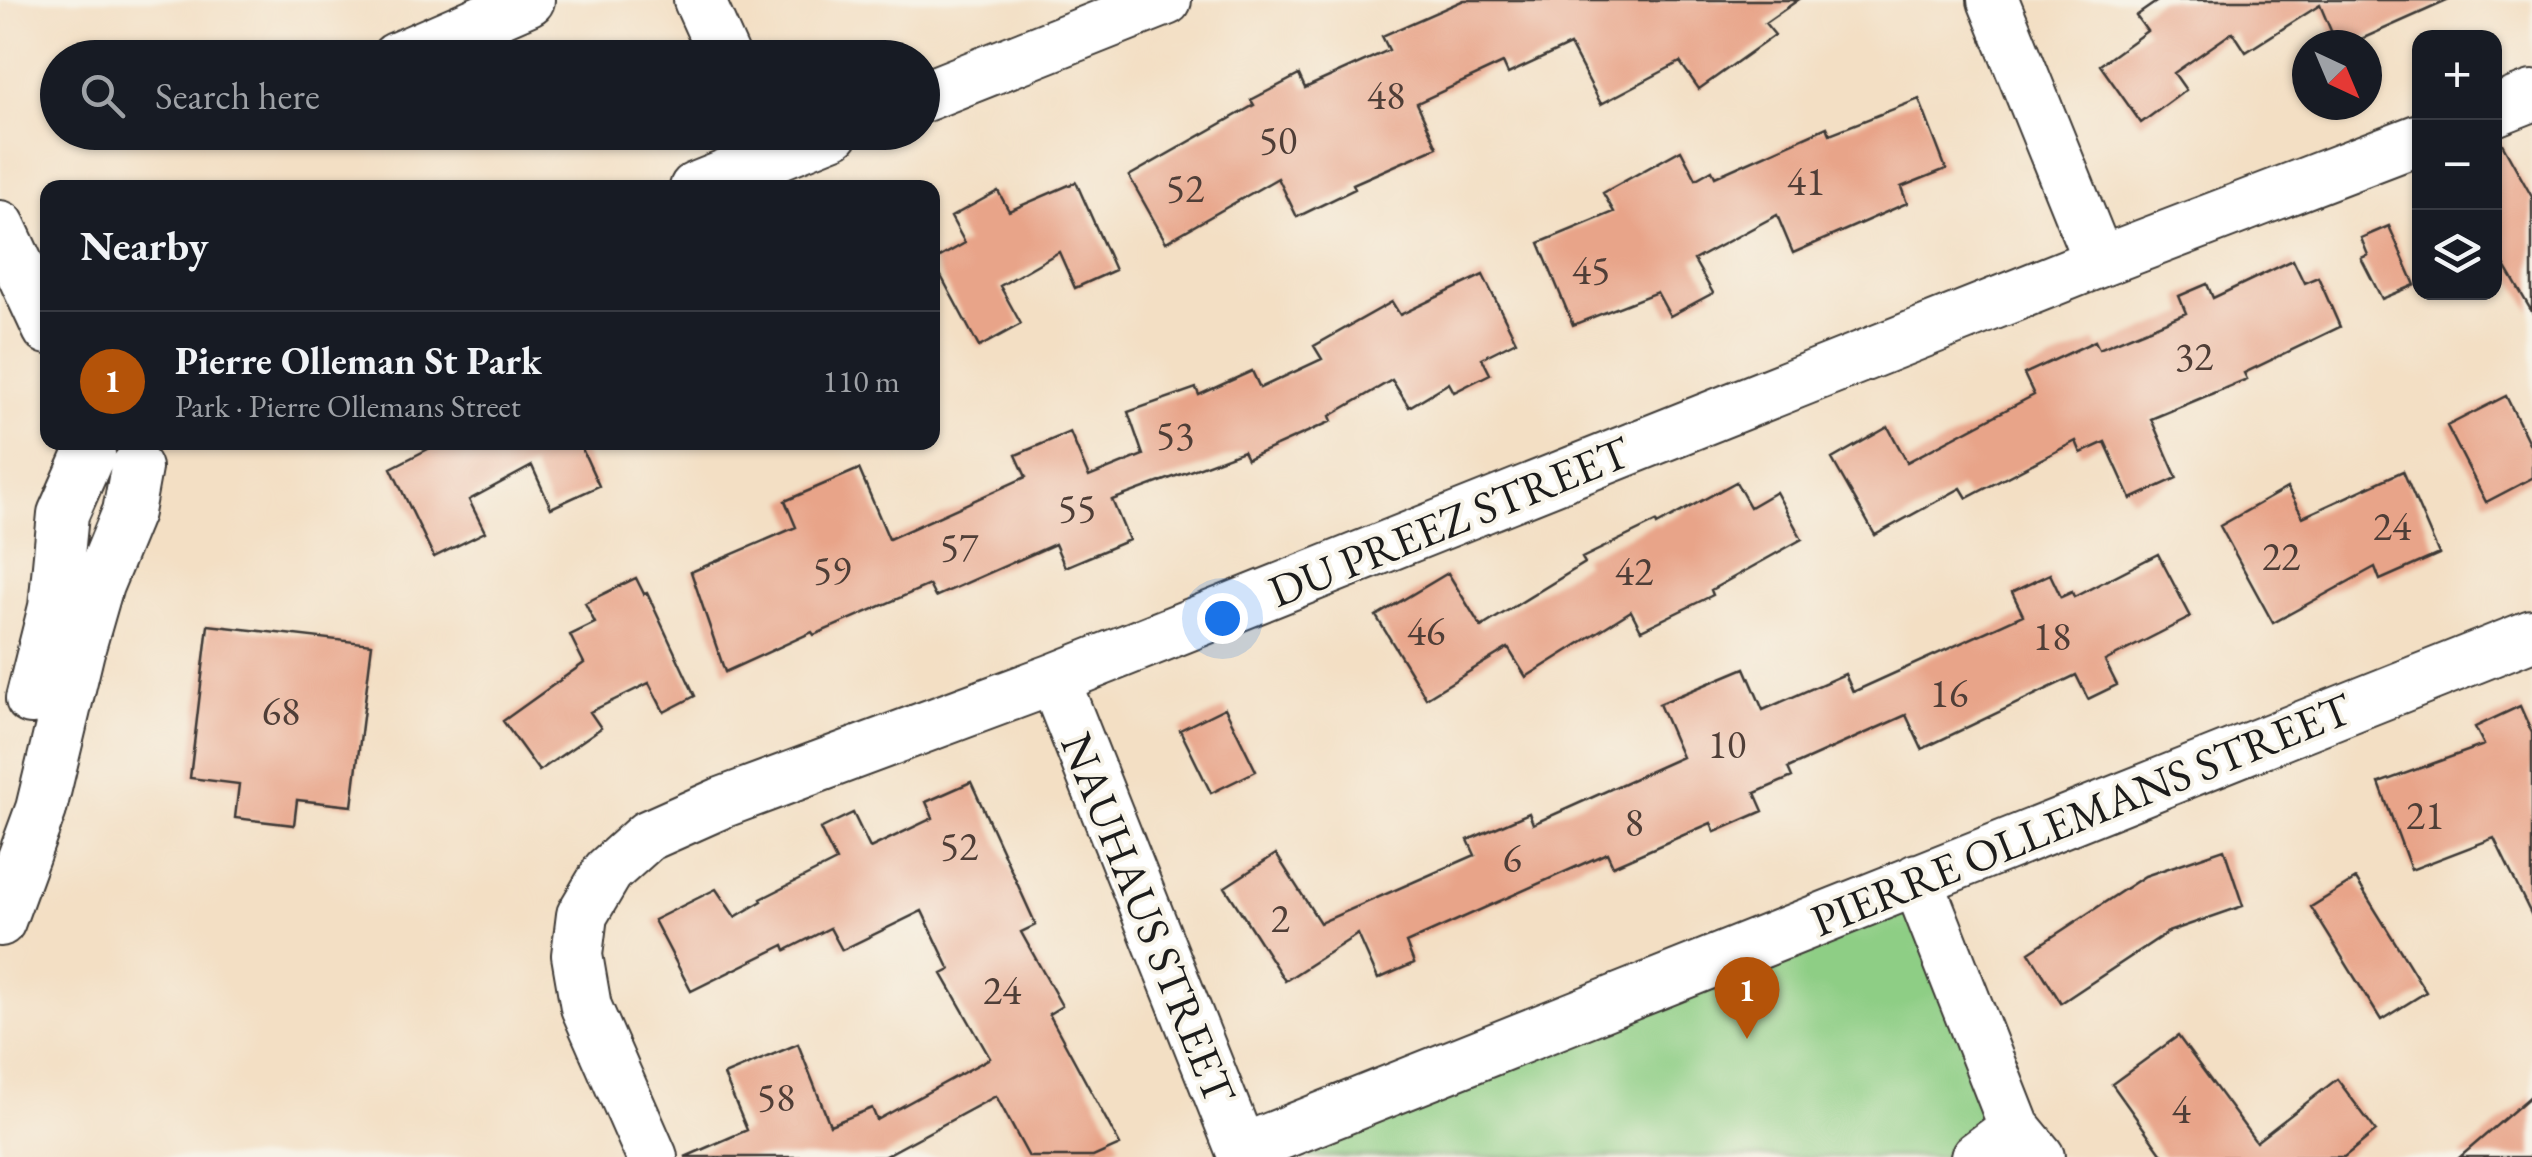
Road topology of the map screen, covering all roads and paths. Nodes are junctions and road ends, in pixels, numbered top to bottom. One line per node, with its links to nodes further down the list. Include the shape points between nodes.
1 (529, 0): 5 (street)
2 (700, 0): 6 (street)
3 (1166, 0): 7 (street)
4 (1993, 0): 14 (street)
5 (437, 40)
6 (717, 40)
7 (940, 90)
8 (2532, 96): 9 (street)
9 (2502, 108)
10 (2412, 143): 14 (street, DU PREEZ STREET)
11 (757, 150): 12 (street)
12 (708, 180)
13 (0, 226): 15 (street)
14 (2099, 262): 18 (street, DU PREEZ STREET)
15 (40, 312)
16 (131, 451): 19 (street, via 63,514 54,607); 21 (street, via 128,512 98,585 40,808)
17 (2532, 635): 20 (street, PIERRE OLLEMANS STREET)
18 (1054, 679): 23 (street, NAUHAUS STREET); 24 (street, DU PREEZ STREET, via 682,818 647,836 608,871 582,915 577,955 586,1008)
19 (0, 846)
20 (1916, 879): 22 (street); 23 (street, PIERRE OLLEMANS STREET)
21 (0, 921)
22 (2027, 1142): 25 (street)
23 (1242, 1154)
24 (652, 1157)
25 (1976, 1157)

